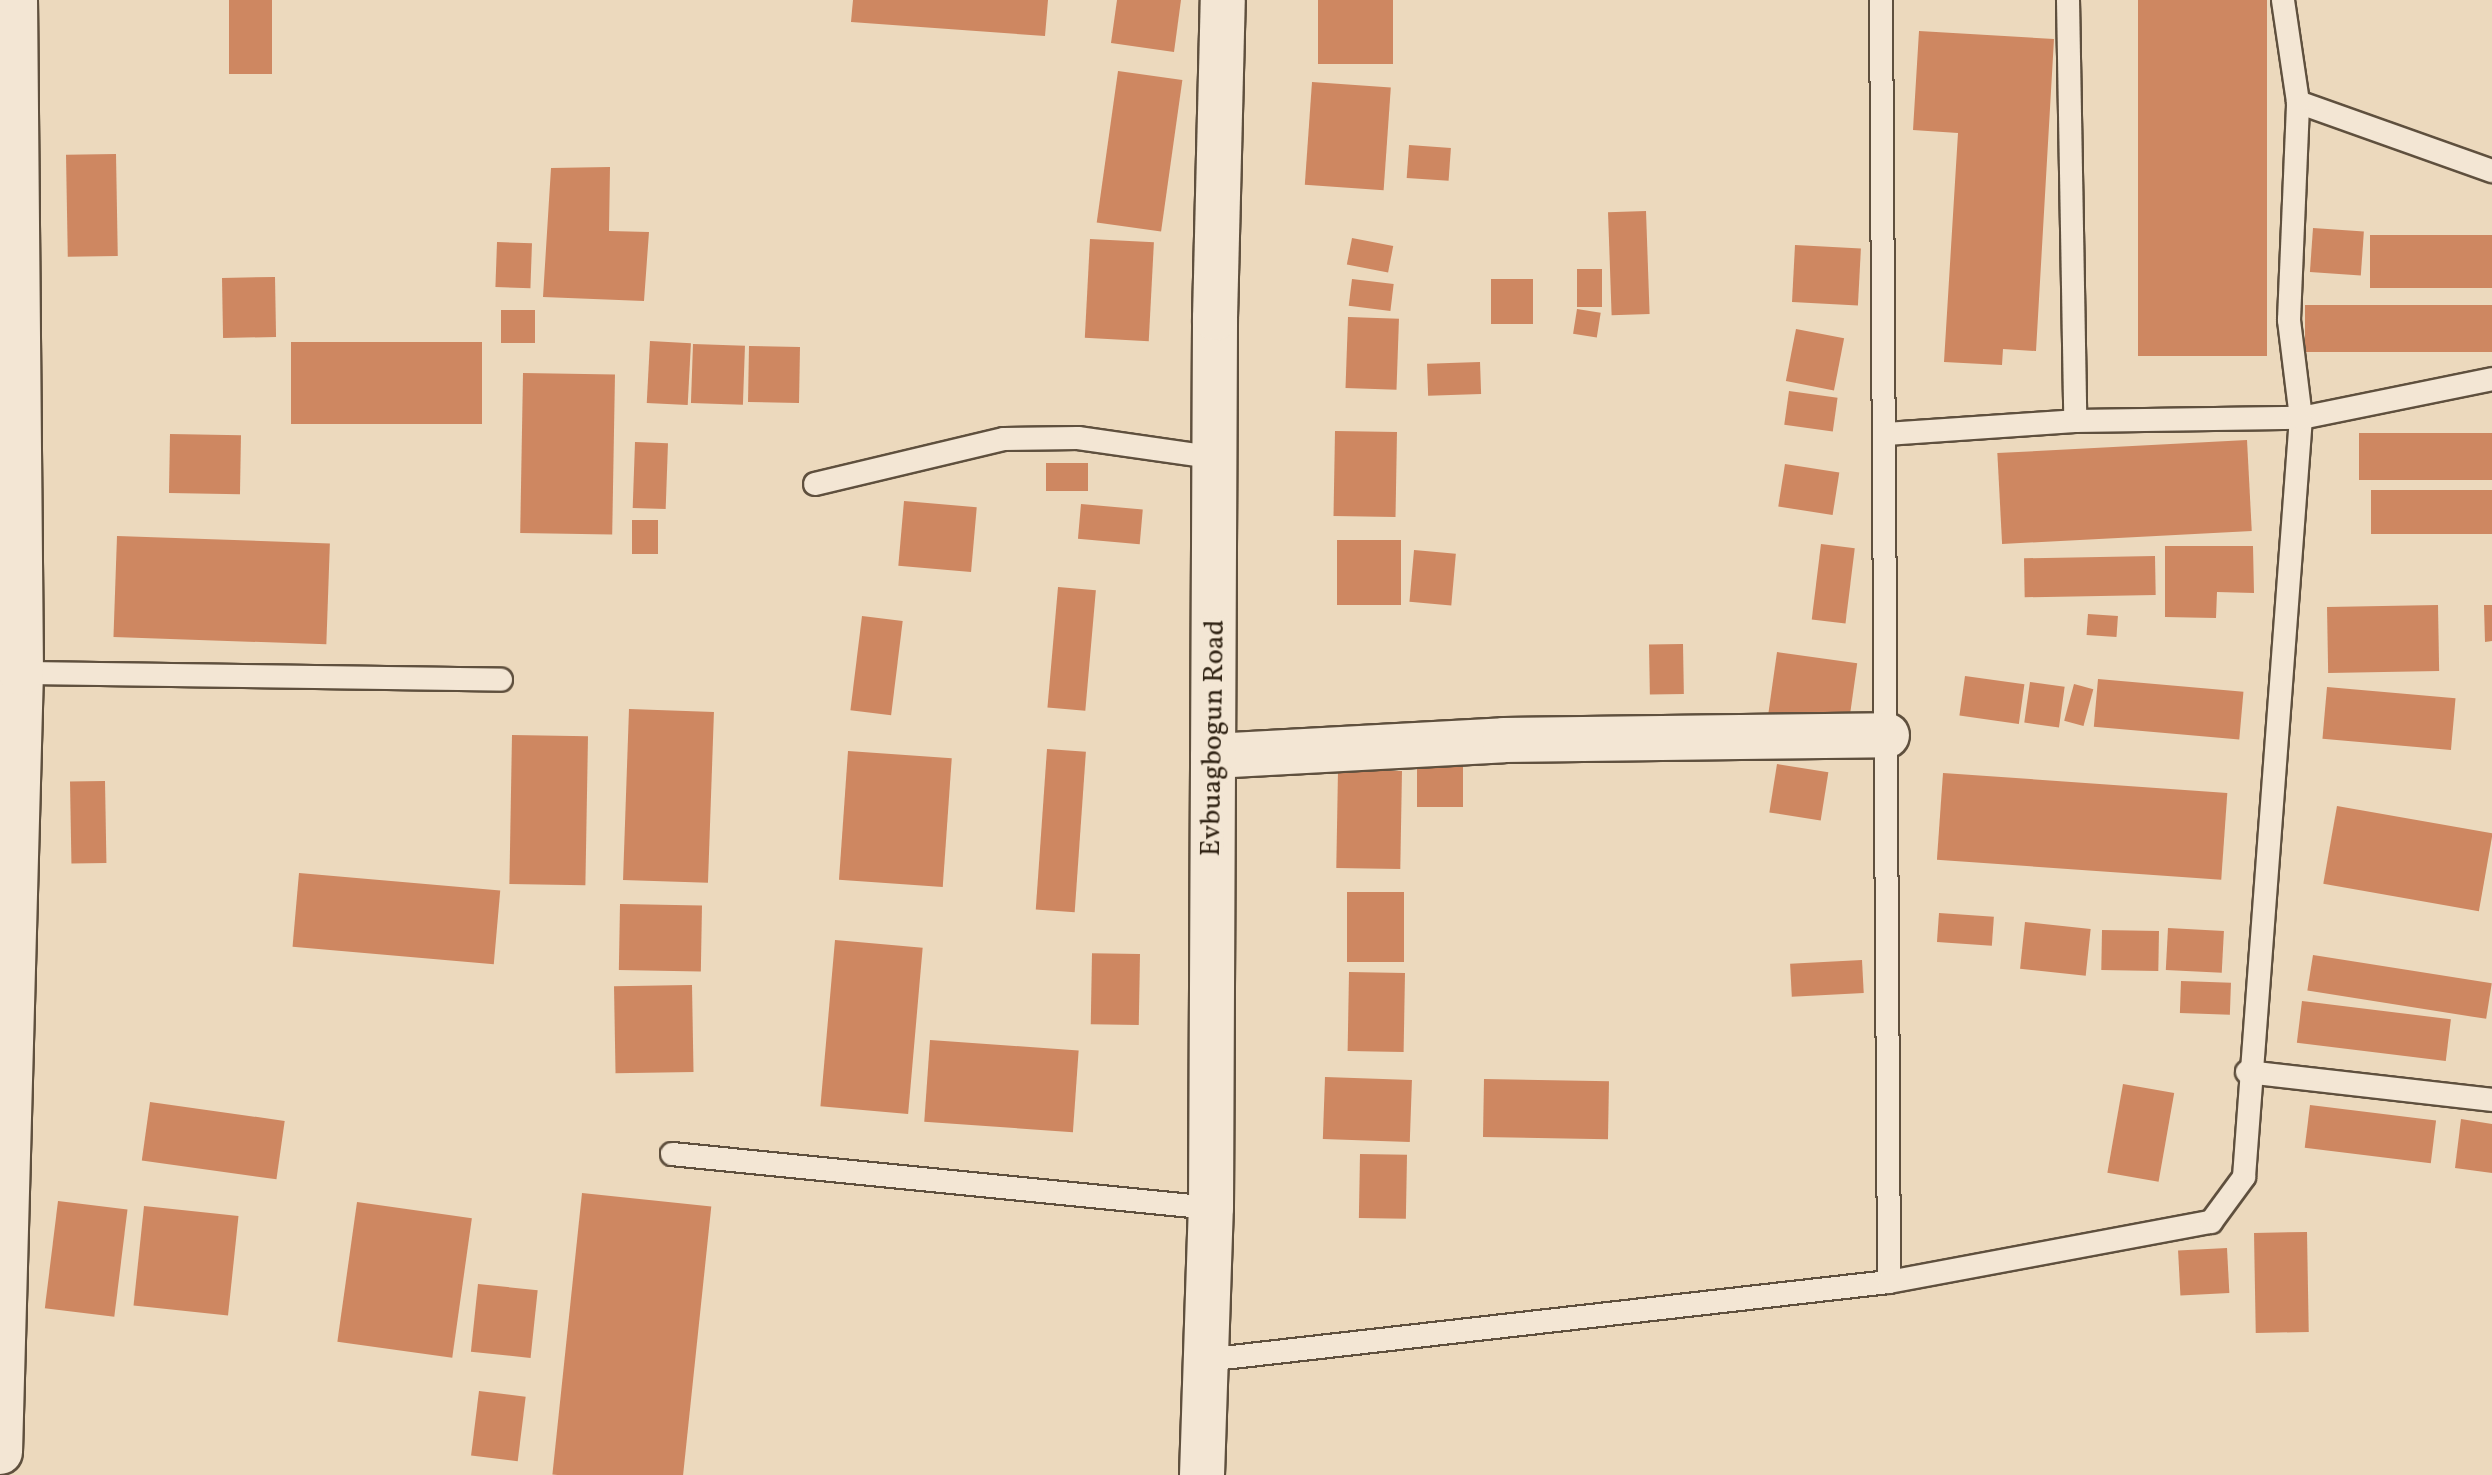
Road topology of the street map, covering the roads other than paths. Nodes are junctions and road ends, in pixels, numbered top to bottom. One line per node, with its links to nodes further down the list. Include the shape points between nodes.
1 (15, 0): 14 (street)
2 (1223, 0): 12 (street, Evbuagbogun Road)
3 (1881, 0): 11 (lane)
4 (2068, 0): 10 (lane)
5 (2283, 0): 6 (lane)
6 (2298, 102): 7 (lane); 9 (lane, via 2289,320)
7 (2492, 171)
8 (2492, 379): 9 (lane)
9 (2301, 418): 10 (lane); 18 (lane)
10 (2075, 421): 11 (lane)
11 (1886, 434): 16 (lane)
12 (1217, 458): 13 (lane, via 1078,438 1004,439); 17 (street, Evbuagbogun Road)
13 (815, 484)
14 (21, 673): 15 (lane); 24 (street)
15 (501, 680)
16 (1887, 735): 17 (street, via 1504,740); 22 (lane)
17 (1213, 756): 21 (street, Evbuagbogun Road)
18 (2247, 1072): 19 (lane); 22 (lane, via 2244,1177 2211,1222)
19 (2492, 1100)
20 (672, 1154): 21 (lane)
21 (1211, 1208): 23 (street, Evbuagbogun Road)
22 (1889, 1282): 23 (lane)
23 (1206, 1360): 25 (street, Evbuagbogun Road)
24 (0, 1452)
25 (1202, 1475)

